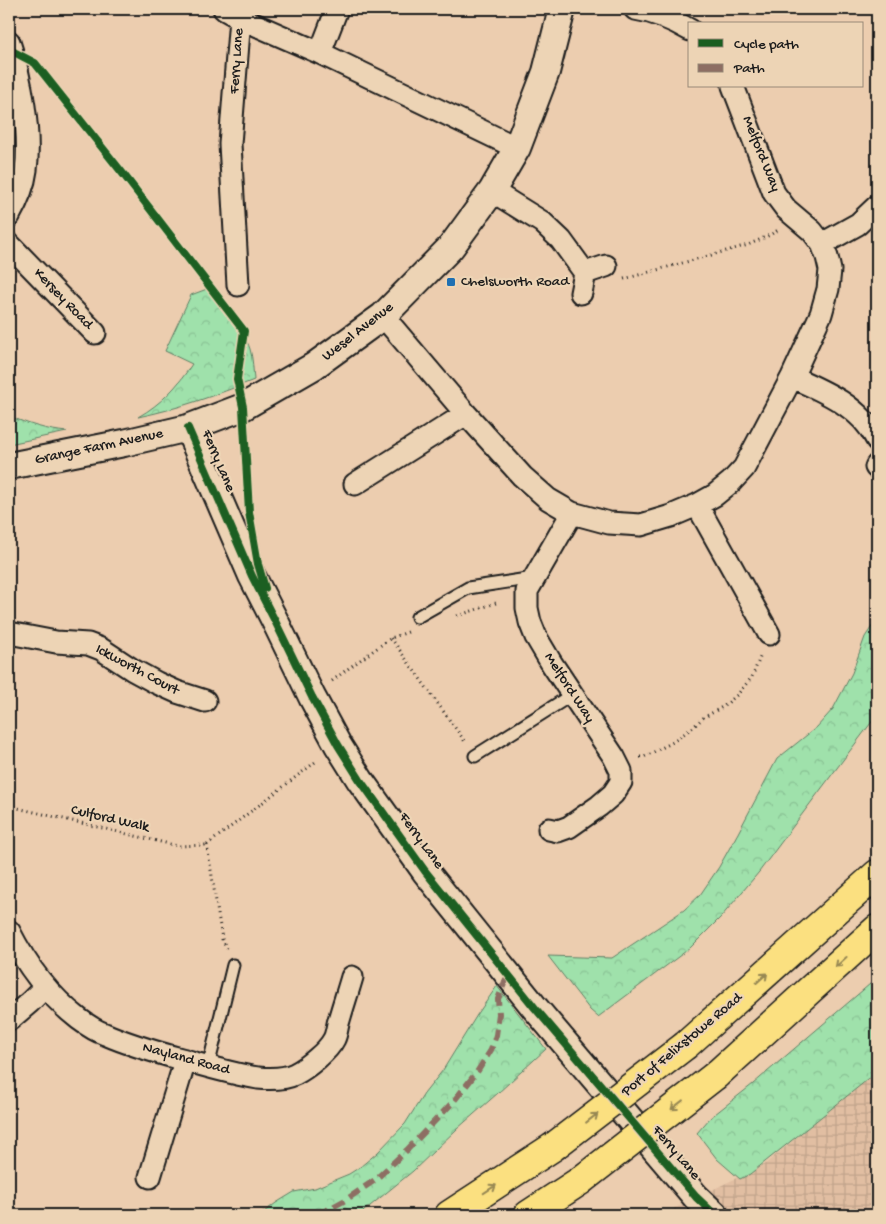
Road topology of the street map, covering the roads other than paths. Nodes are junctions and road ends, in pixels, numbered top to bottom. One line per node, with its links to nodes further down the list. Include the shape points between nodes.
1 (337, 9): 7 (street)
2 (562, 9): 9 (street, Wesel Avenue, via 546,72)
3 (635, 9): 5 (street, via 674,20)
4 (232, 13): 7 (street); 16 (street, Ferry Lane, via 230,144)
5 (688, 29)
6 (9, 42): 12 (street, via 24,104 28,147 20,195)
7 (320, 53): 9 (street)
8 (734, 88): 14 (street, Melford Way, via 774,193)
9 (517, 148): 10 (street, Wesel Avenue)
10 (492, 191): 15 (street, via 542,222 561,240 583,283); 17 (street, Wesel Avenue, via 451,247)
11 (877, 206): 14 (street, via 858,224)
12 (9, 216)
13 (9, 244): 18 (street, Kersey Road)
14 (822, 244): 19 (street, Melford Way, via 830,270 828,289 821,314)
15 (615, 273)
16 (238, 284)
17 (384, 316): 20 (street, Melford Way); 21 (street, Wesel Avenue, via 314,366 243,407)
18 (95, 332)
19 (792, 377): 22 (street, via 824,391 847,406 863,420); 25 (street, Melford Way, via 744,468 715,495)
20 (466, 414): 24 (street); 26 (street, Melford Way, via 522,476 548,499)
21 (188, 428): 23 (street, Grange Farm Avenue); 47 (street, Ferry Lane, via 252,576 312,697 360,780 430,878 535,1008 696,1197)
22 (877, 440)
23 (9, 466)
24 (355, 484)
25 (697, 505): 26 (street, Melford Way, via 641,524 609,523); 30 (street)
26 (572, 513): 27 (street, Melford Way)
27 (534, 578): 28 (lane, via 468,588); 31 (street, Melford Way, via 527,591 530,622 552,664)
28 (418, 617)
29 (9, 634): 32 (street, Ickworth Court, via 88,644 157,683)
30 (770, 634)
31 (573, 694): 33 (lane); 34 (street, Melford Way, via 614,757 621,771 621,782 614,794 569,827)
32 (205, 701)
33 (475, 756)
34 (549, 829)
35 (877, 874): 45 (highway, Port of Felixstowe Road, one-way to 35, bridge, via 553,1147 686,1045)
36 (877, 929): 46 (highway, one-way to 46, bridge, via 716,1075 580,1181)
37 (9, 931): 40 (street, Nayland Road, via 18,950)
38 (233, 965): 43 (lane)
39 (352, 977): 43 (street, Nayland Road, via 334,1039 308,1066 293,1075 277,1078 259,1078)
40 (45, 987): 41 (street); 42 (street, Nayland Road, via 62,1006 103,1033)
41 (9, 1020)
42 (185, 1060): 43 (street, Nayland Road); 44 (street)
43 (208, 1067)
44 (150, 1177)
45 (450, 1215)
46 (528, 1215)
47 (715, 1215)

